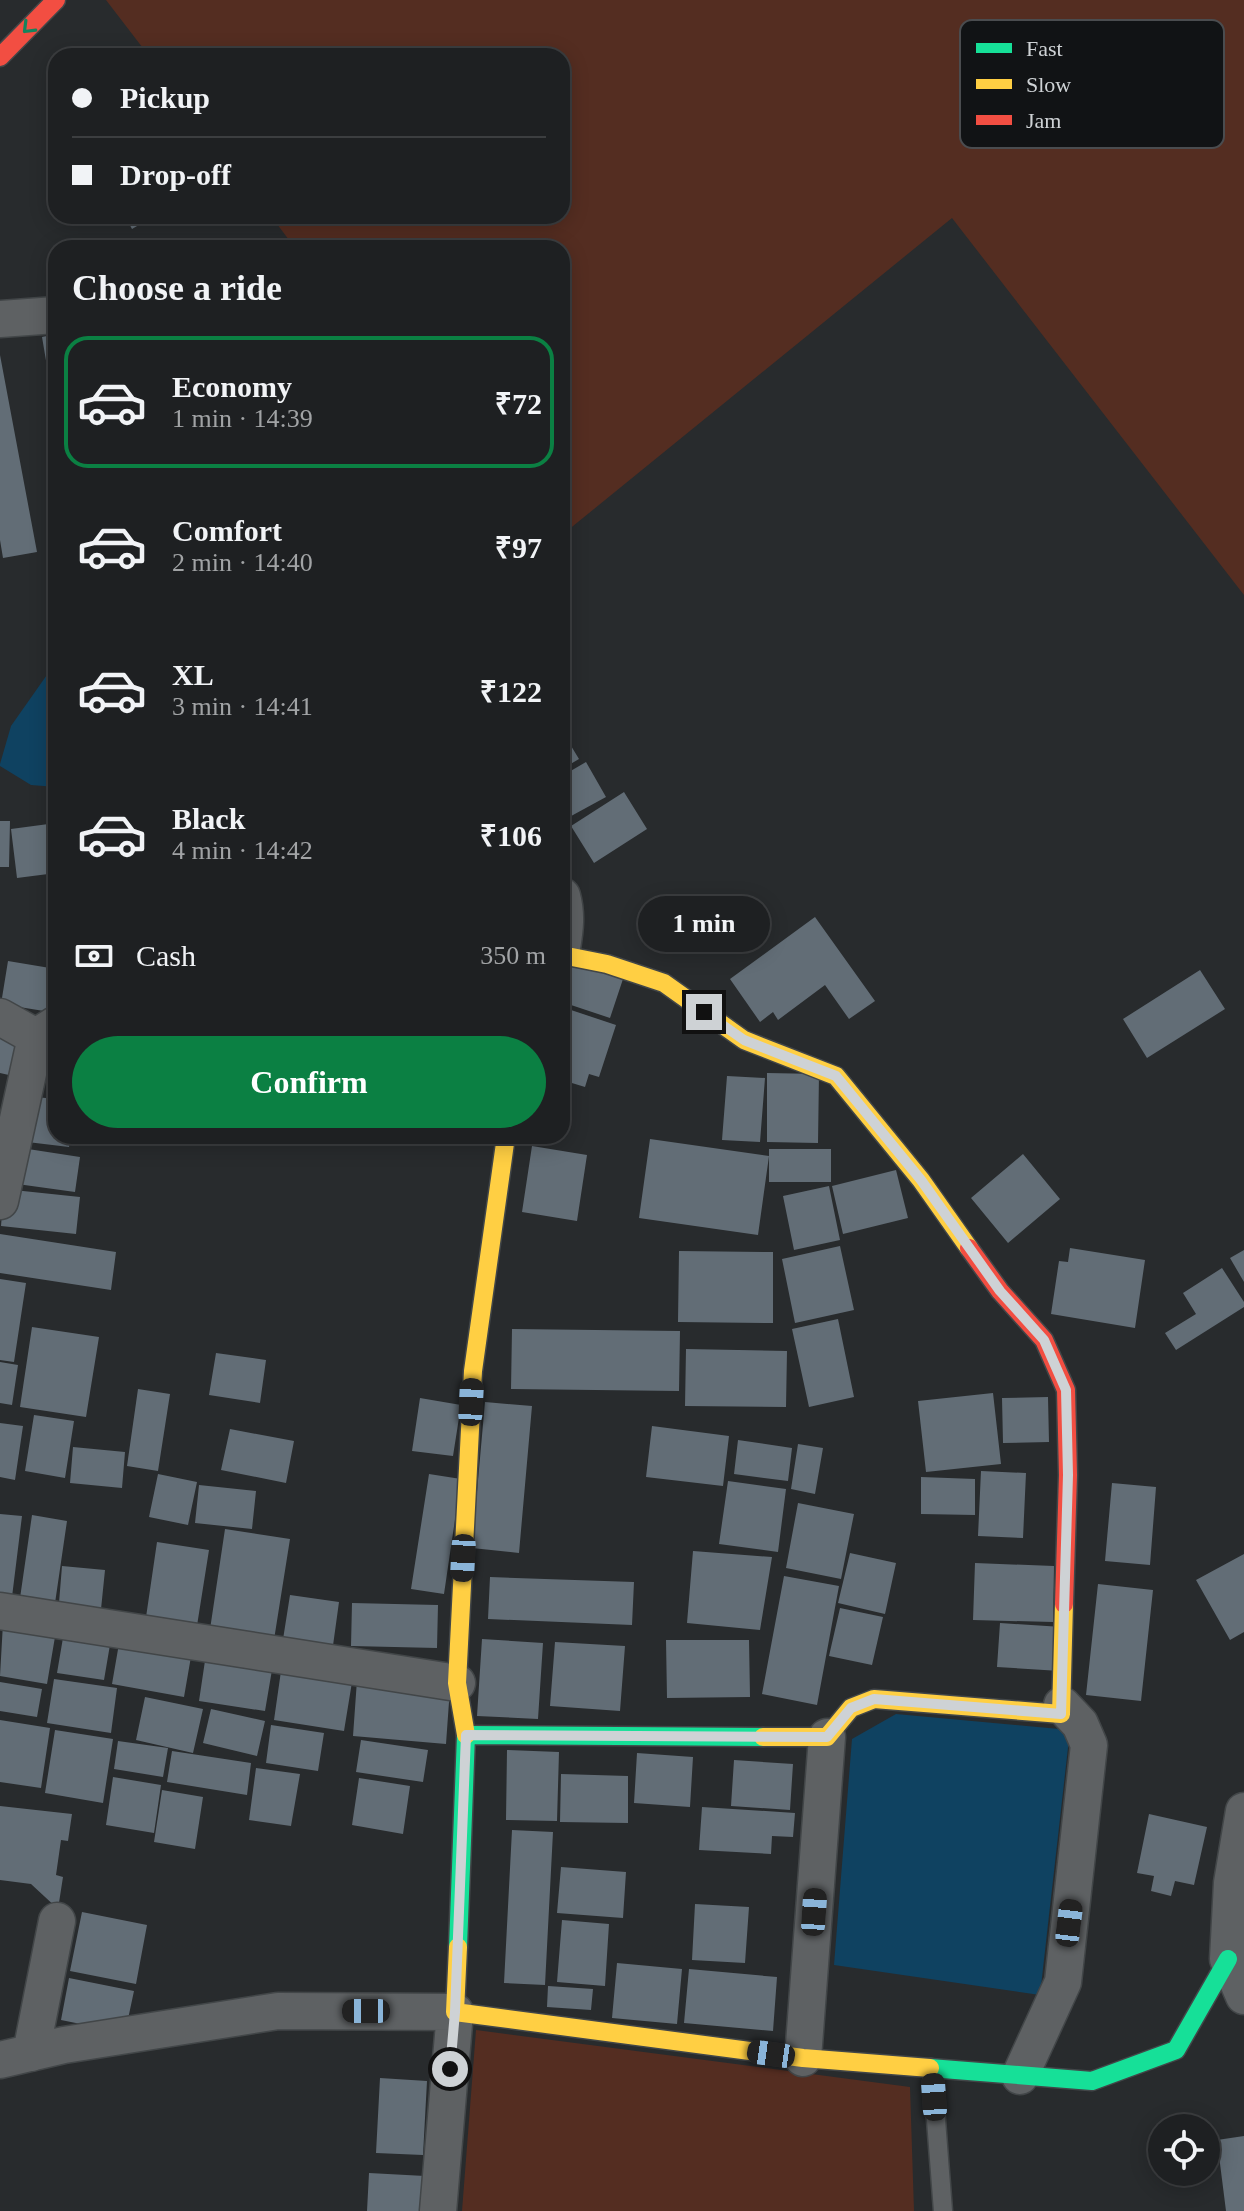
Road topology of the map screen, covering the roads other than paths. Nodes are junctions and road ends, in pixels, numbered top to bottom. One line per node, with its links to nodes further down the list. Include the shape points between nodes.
1 (56, 0): 2 (street, one-way to 2)
2 (0, 57)
3 (48, 316): 4 (street)
4 (0, 319)
5 (570, 957): 12 (street, via 664,983 744,1040 836,1076 921,1180 1000,1291 1046,1333 1066,1390)
6 (0, 1017): 7 (street)
7 (46, 1031): 9 (street)
8 (505, 1144): 11 (street, via 473,1371)
9 (0, 1201)
10 (0, 1611): 11 (street)
11 (457, 1683): 13 (street)
12 (1062, 1705): 14 (street, via 1061,1714 874,1699 851,1708); 23 (street, via 1080,1724 1089,1745 1063,1982)
13 (466, 1735): 14 (street); 19 (street)
14 (827, 1737): 21 (street)
15 (1244, 1811): 17 (street, via 1232,1883)
16 (57, 1921): 20 (street)
17 (1228, 1959): 18 (street); 23 (street, via 1176,2050 1092,2081)
18 (1244, 1996)
19 (455, 2012): 20 (street, via 278,2011); 21 (street); 24 (street)
20 (15, 2056)
21 (803, 2058): 22 (street)
22 (932, 2068): 23 (street); 25 (lane)
23 (1020, 2076)
24 (438, 2211)
25 (943, 2211)

